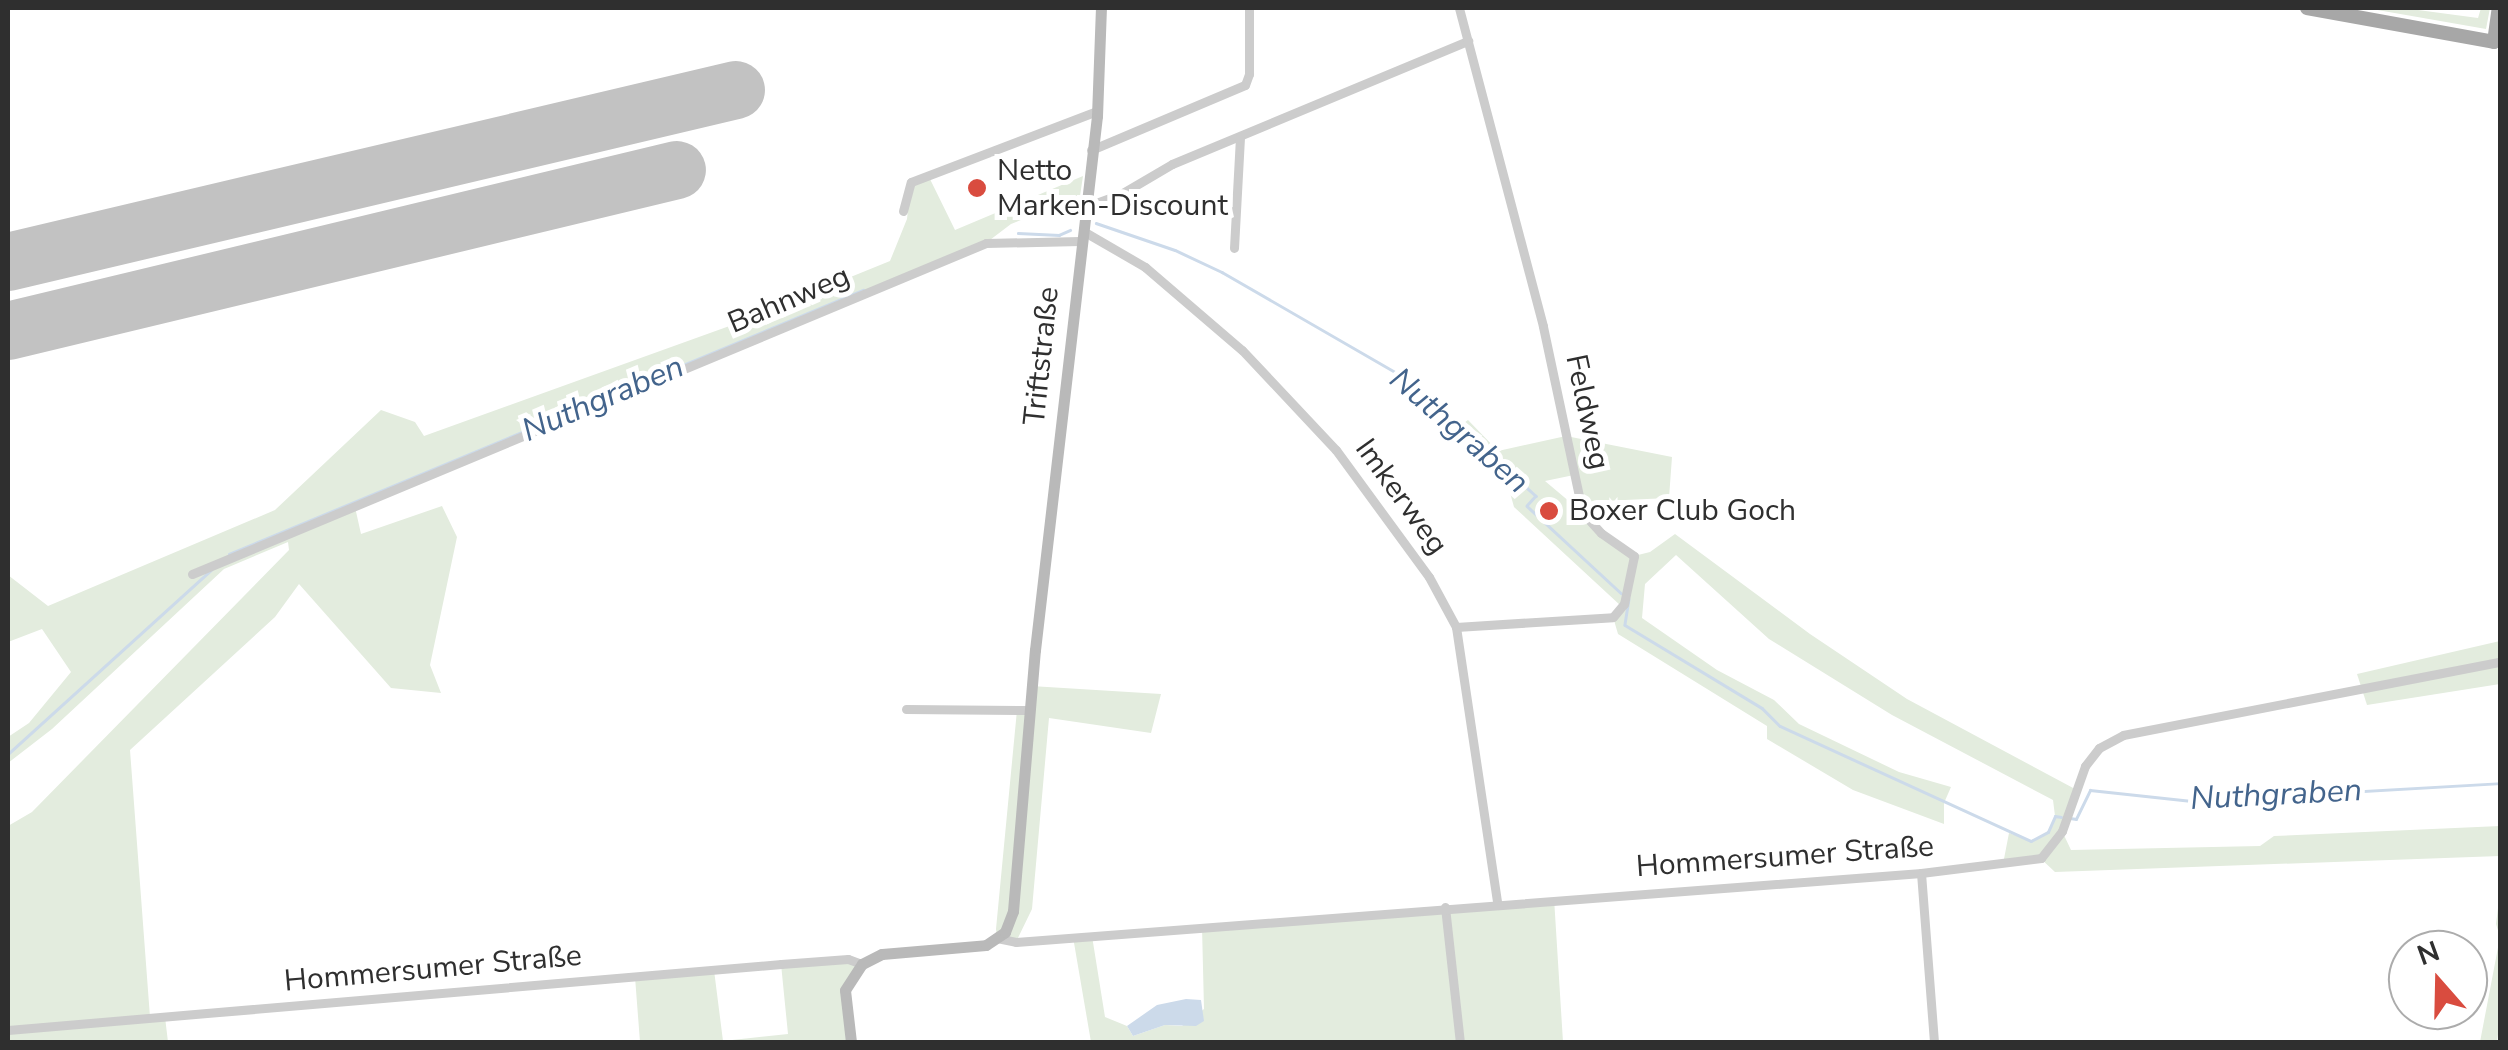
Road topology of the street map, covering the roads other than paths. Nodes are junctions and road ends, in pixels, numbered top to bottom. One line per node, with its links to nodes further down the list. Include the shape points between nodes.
1 (1101, 8): 8 (street, Triftstraße)
2 (1249, 8): 10 (street, via 1245,85)
3 (1459, 8): 6 (street, Feldweg)
4 (2307, 8): 7 (main road)
5 (2500, 8): 7 (main road)
6 (1468, 41): 9 (street); 16 (street, Feldweg, via 1544,326 1578,496 1601,533 1634,556 1624,604 1613,617)
7 (2498, 43)
8 (1097, 110): 10 (street, Triftstraße); 12 (street, via 911,182)
9 (1240, 137): 11 (street, via 1172,164 1121,194); 14 (street)
10 (1091, 150): 11 (street, Triftstraße)
11 (1084, 201): 13 (street, Triftstraße)
12 (904, 212)
13 (1080, 235): 15 (street, Bahnweg, via 986,243); 16 (street, Imkerweg, via 1144,267 1244,352 1336,450 1392,523); 19 (street, Triftstraße)
14 (1234, 248)
15 (192, 574)
16 (1456, 627): 21 (street, Imkerweg)
17 (2500, 662): 20 (street, Hommersumer Straße, via 2123,735 2099,748 2085,766 2062,831 2041,858)
18 (906, 709): 19 (street)
19 (1028, 710): 23 (street, Triftstraße, via 1014,911)
20 (1922, 873): 21 (street, Hommersumer Straße); 28 (street)
21 (1497, 902): 22 (street, Hommersumer Straße)
22 (1445, 907): 23 (street, Hommersumer Straße, via 1016,942); 27 (street)
23 (997, 938): 24 (street, via 977,947 882,954)
24 (862, 964): 25 (street, Hommersumer Straße, via 781,964); 26 (street, via 845,990)
25 (8, 1030)
26 (851, 1042)
27 (1460, 1042)
28 (1934, 1042)

